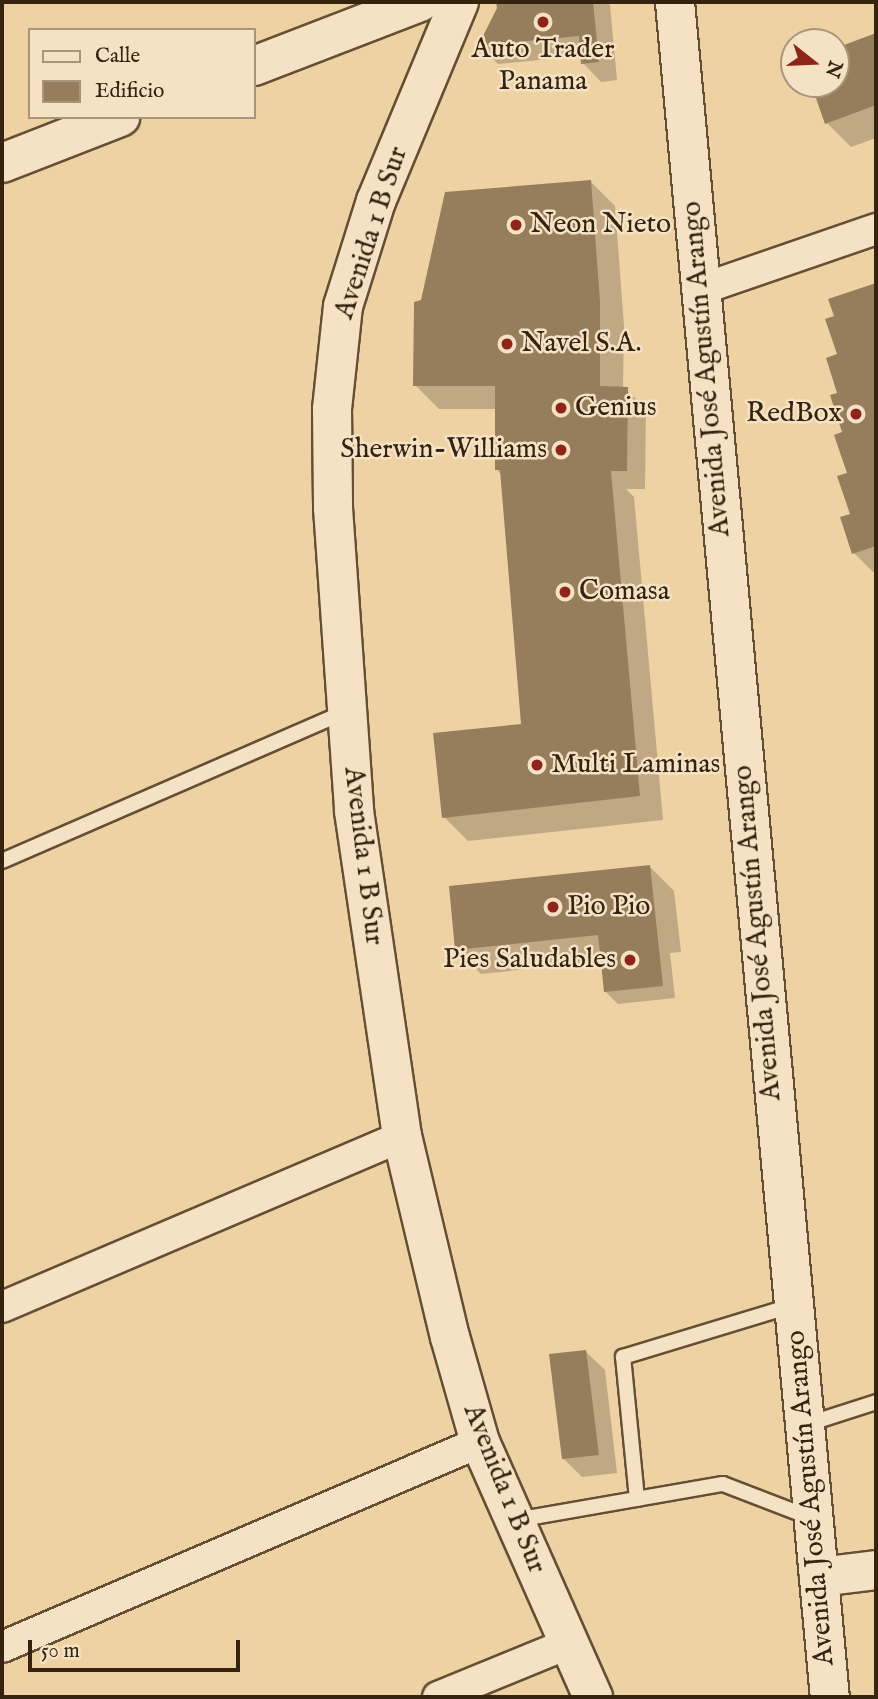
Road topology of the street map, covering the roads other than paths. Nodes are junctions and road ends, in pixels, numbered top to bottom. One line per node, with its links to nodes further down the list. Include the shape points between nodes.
1 (459, 2): 5 (main road, Avenida 1 B Sur)
2 (679, 4): 9 (main road, Avenida José Agustín Arango)
3 (403, 8): 4 (main road); 5 (main road, via 406,23 419,38 426,57)
4 (256, 65)
5 (425, 80): 10 (main road, Avenida 1 B Sur, via 376,201 343,306 332,409 332,496)
6 (115, 119): 7 (main road)
7 (2, 163)
8 (876, 229): 9 (street)
9 (699, 290): 13 (main road, Avenida José Agustín Arango)
10 (347, 711): 11 (lane); 12 (main road, Avenida 1 B Sur, via 354,811)
11 (2, 861)
12 (402, 1136): 14 (street); 17 (main road, Avenida 1 B Sur)
13 (793, 1306): 16 (main road, Avenida José Agustín Arango); 18 (lane, via 623,1357)
14 (2, 1307)
15 (876, 1402): 16 (lane)
16 (804, 1425): 19 (main road, Avenida José Agustín Arango)
17 (480, 1442): 20 (main road, Avenida 1 B Sur); 24 (street)
18 (637, 1499): 19 (lane, via 723,1484); 20 (lane)
19 (813, 1519): 22 (main road, Avenida José Agustín Arango)
20 (516, 1521): 23 (main road, Avenida 1 B Sur)
21 (876, 1570): 22 (main road)
22 (819, 1577): 27 (main road, Avenida José Agustín Arango)
23 (567, 1643): 25 (street); 26 (main road, Avenida 1 B Sur)
24 (2, 1647)
25 (438, 1697)
26 (593, 1697)
27 (830, 1697)

